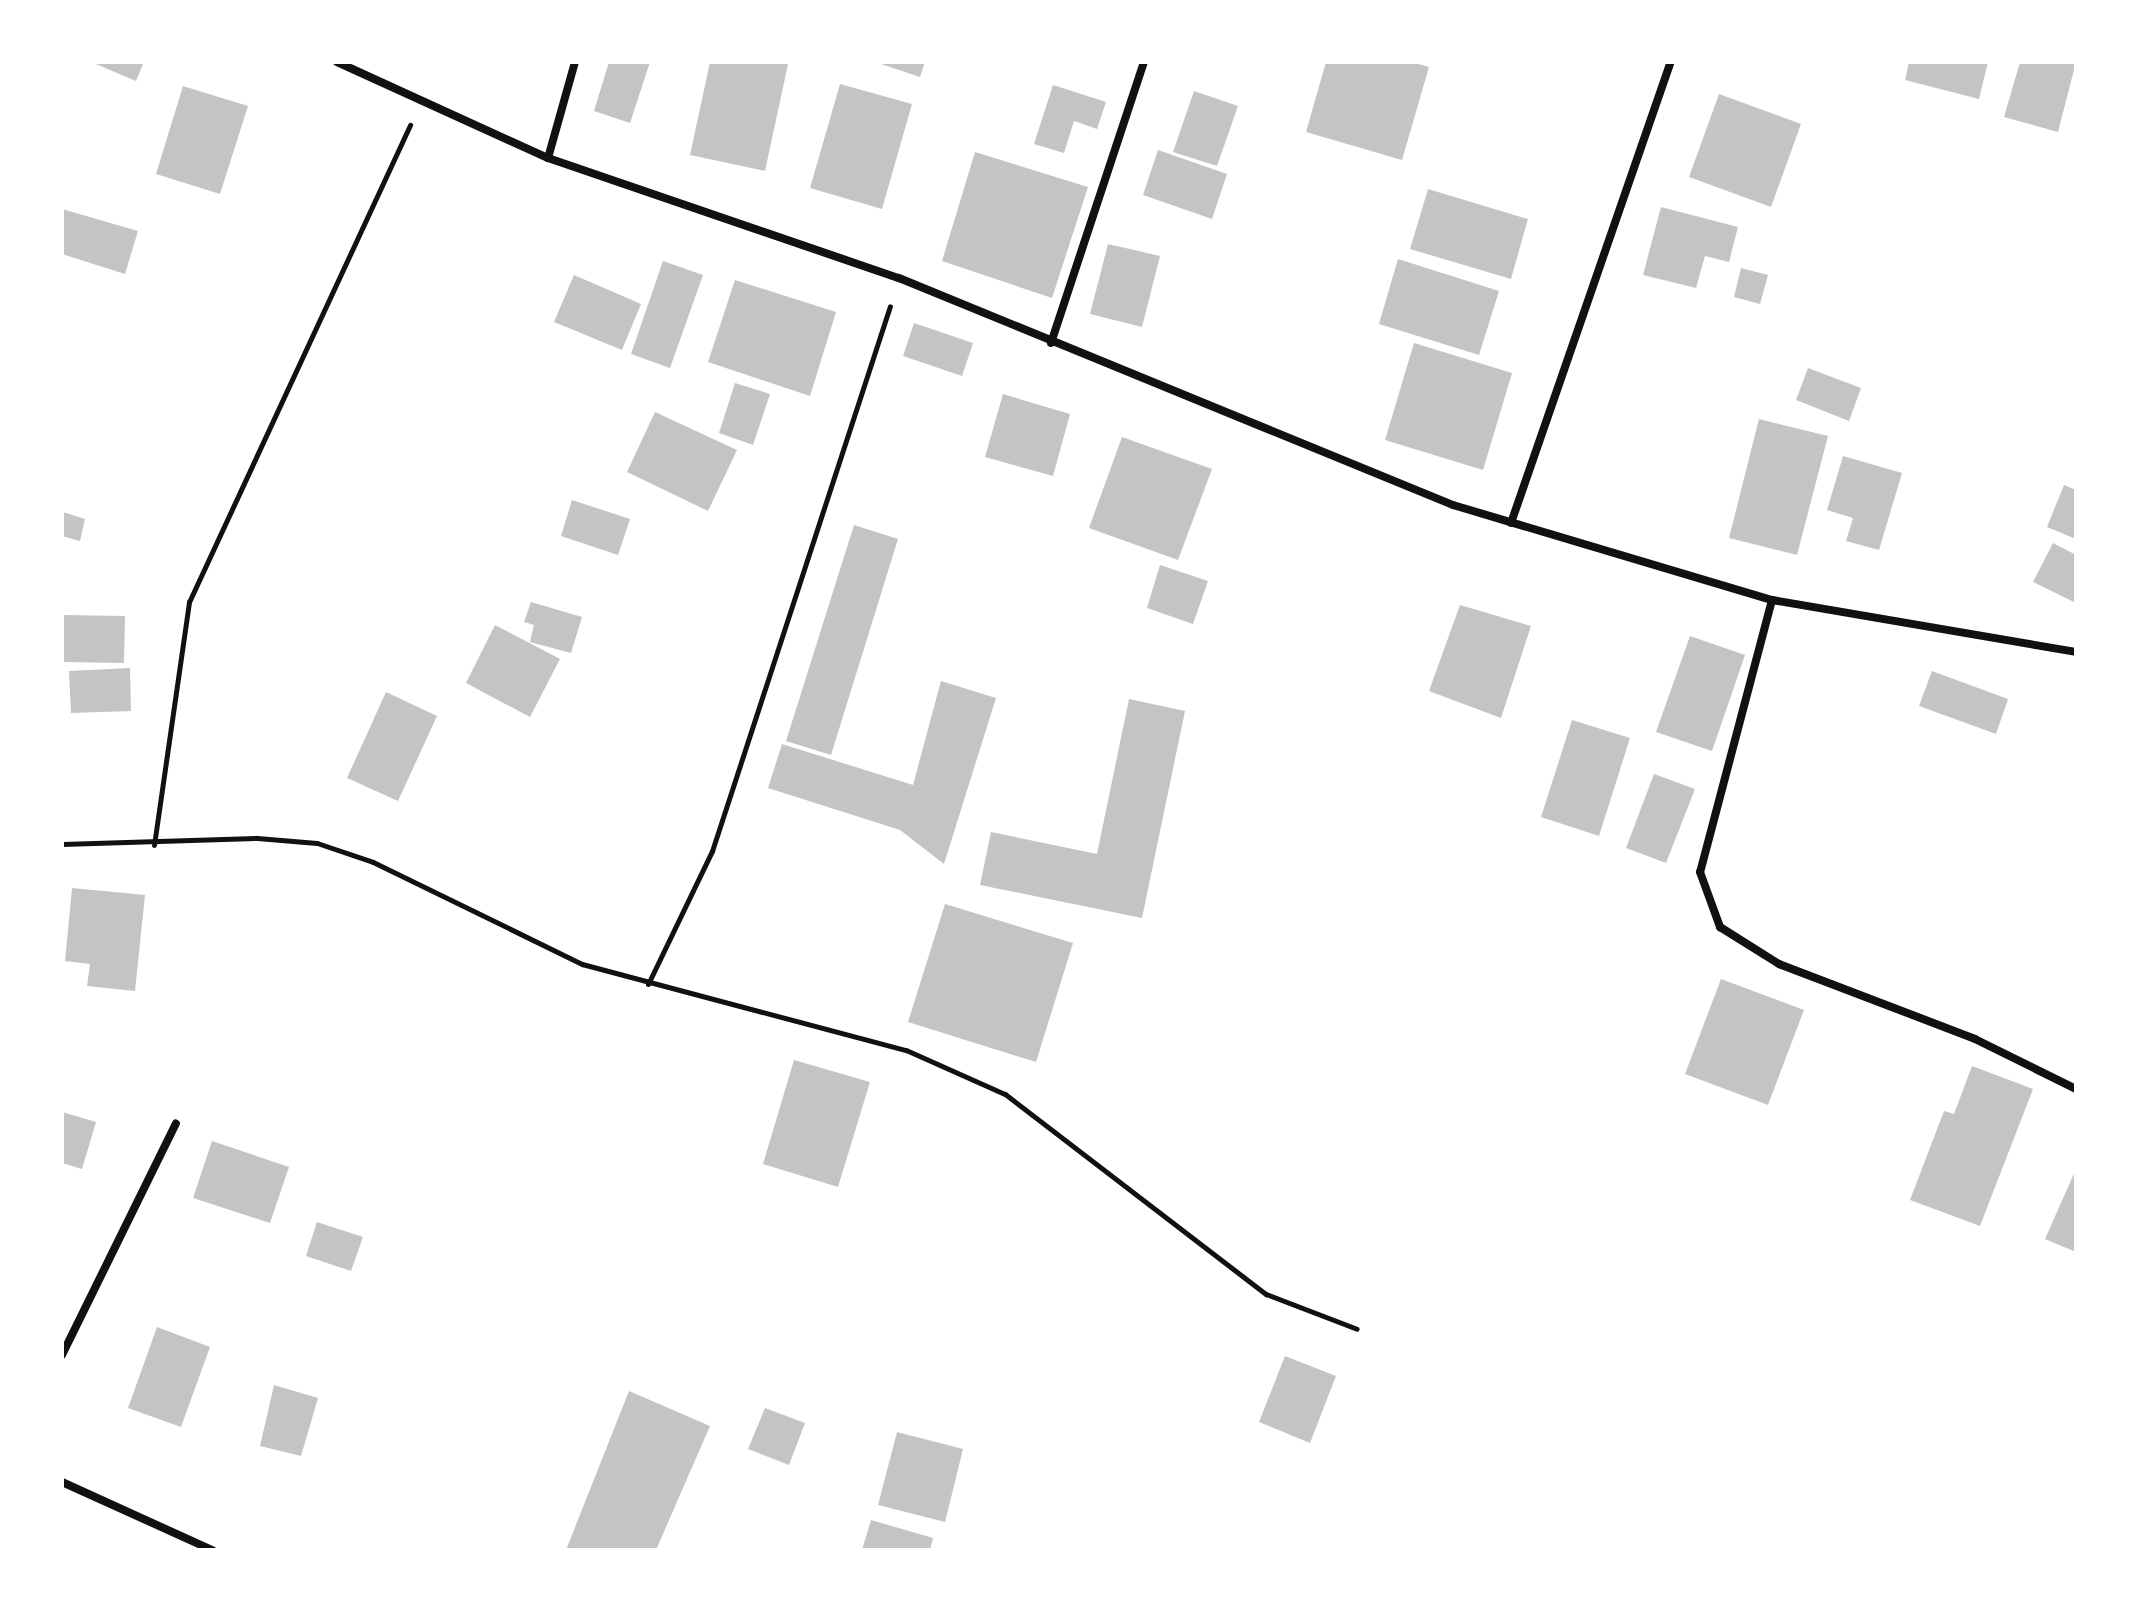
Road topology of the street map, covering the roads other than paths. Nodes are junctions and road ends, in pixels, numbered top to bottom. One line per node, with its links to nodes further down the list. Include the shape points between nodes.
1 (337, 62): 5 (street)
2 (575, 62): 5 (street)
3 (1144, 62): 6 (street)
4 (1671, 62): 7 (street)
5 (548, 158): 6 (street, via 899,278)
6 (1051, 343): 7 (street, via 1453,505)
7 (1511, 523): 8 (street)
8 (1772, 600): 9 (street); 10 (street, via 1700,872 1720,927 1779,964 1975,1039)
9 (2076, 652)
10 (2076, 1089)
11 (176, 1123): 12 (street)
12 (62, 1355)
13 (62, 1482): 14 (street)
14 (212, 1550)

